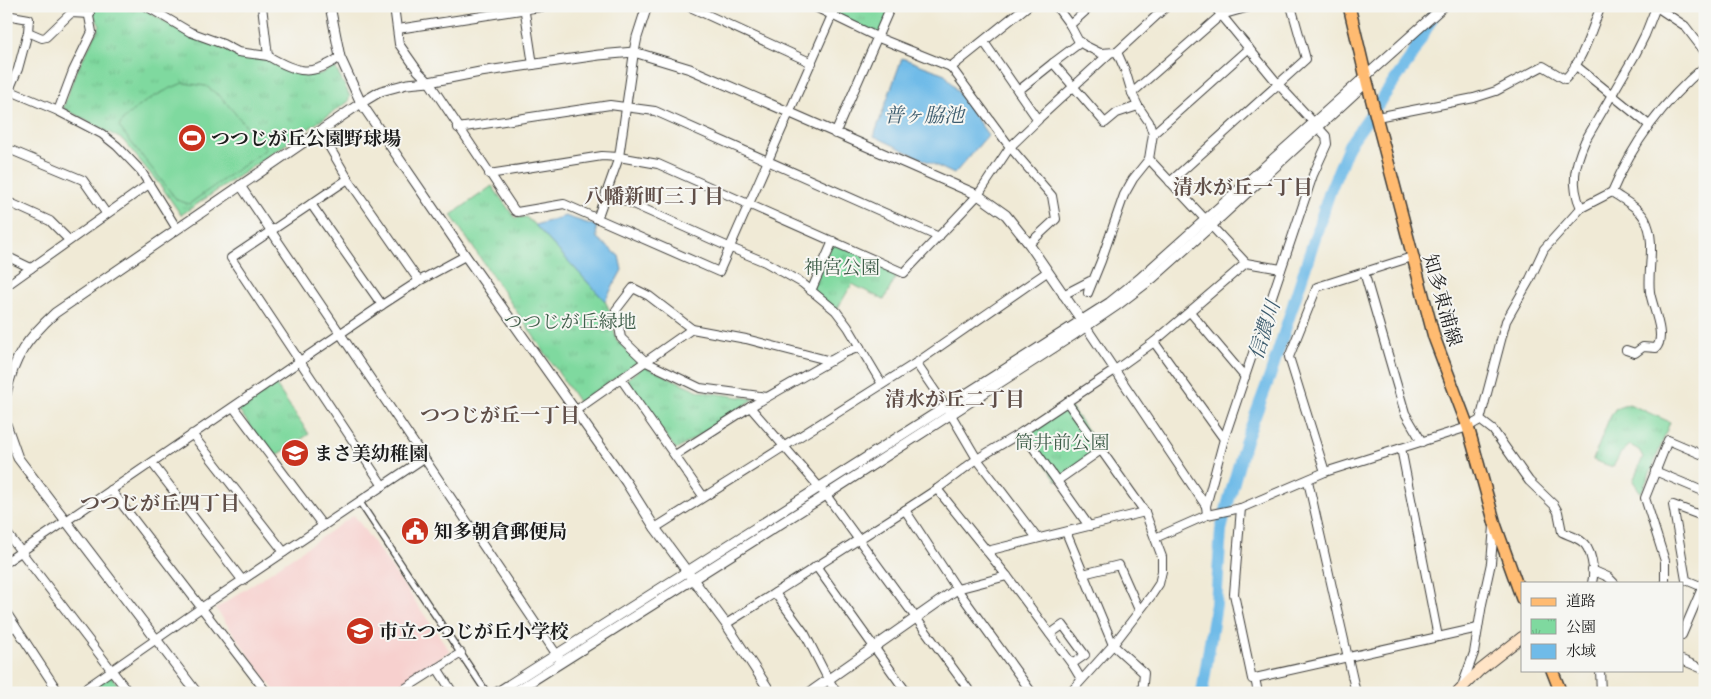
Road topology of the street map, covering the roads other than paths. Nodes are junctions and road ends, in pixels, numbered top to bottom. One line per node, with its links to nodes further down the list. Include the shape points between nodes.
1 (146, 6): 37 (street, via 190,32 238,52)
2 (262, 6): 37 (street)
3 (330, 6): 38 (street)
4 (394, 6): 28 (street)
5 (547, 6): 22 (street)
6 (647, 6): 34 (street)
7 (688, 6): 40 (street)
8 (813, 6): 25 (street)
9 (836, 6): 25 (street)
10 (891, 6): 30 (street)
11 (1027, 6): 31 (street)
12 (1056, 6): 27 (street)
13 (1091, 6): 27 (street)
14 (1167, 6): 35 (street)
15 (1214, 6): 26 (street)
16 (1253, 6): 26 (street)
17 (1291, 6): 47 (street, via 1306,59)
18 (1350, 6): 45 (main road, 知多東浦線)
19 (1444, 6): 45 (street)
20 (1601, 6): 42 (street)
21 (1655, 7): 36 (street, via 1685,26); 52 (street, via 1646,35)
22 (525, 8): 28 (street); 41 (street)
23 (89, 10): 29 (street, via 71,13 46,37); 56 (street, via 92,32)
24 (6, 15): 29 (street, via 29,19)
25 (833, 15): 30 (street); 40 (street)
26 (1221, 15): 33 (street); 51 (street)
27 (1070, 25): 32 (street)
28 (398, 29): 46 (street, via 399,44)
29 (28, 32): 50 (street)
30 (879, 38): 44 (street); 64 (street)
31 (984, 42): 44 (street); 49 (street)
32 (1081, 42): 35 (street, via 1100,53); 39 (street)
33 (1249, 48): 47 (street); 65 (street)
34 (634, 52): 41 (street); 55 (street); 57 (street, via 690,69)
35 (1113, 52): 48 (street); 51 (street, via 1125,70)
36 (1705, 52)
37 (268, 56): 38 (street, via 296,69 310,70 326,67)
38 (340, 57): 53 (street)
39 (1053, 62): 48 (street); 49 (street)
40 (812, 63): 57 (street)
41 (533, 66): 46 (street)
42 (1575, 66): 52 (street); 58 (street, via 1565,78 1542,66 1496,91 1474,98)
43 (1705, 66): 60 (street)
44 (950, 67): 66 (street)
45 (1366, 79): 58 (main road, 知多東浦線); 61 (street)
46 (429, 82): 53 (street, via 381,91); 62 (street)
47 (1278, 84): 61 (street); 73 (street)
48 (1073, 87): 54 (street, via 1105,123 1117,113); 59 (street)
49 (1018, 91): 59 (street)
50 (7, 92): 56 (street)
51 (1132, 93): 54 (street)
52 (1612, 94): 60 (street); 82 (street, via 1577,159 1574,186)
53 (361, 104): 63 (street); 94 (street)
54 (1138, 106): 65 (street)
55 (626, 108): 62 (street, via 610,104); 68 (street); 70 (street, via 655,111)
56 (58, 111): 74 (street, via 102,134 117,146 142,171)
57 (789, 113): 64 (street); 70 (street)
58 (1377, 117): 95 (main road, 知多東浦線)
59 (1036, 121): 66 (street)
60 (1649, 125): 77 (street, via 1622,168)
61 (1316, 126): 85 (street); 98 (street, via 1326,136 1327,144)
62 (458, 128): 71 (street)
63 (320, 132): 72 (street); 75 (street)
64 (835, 134): 78 (street)
65 (1153, 134): 69 (street)
66 (1010, 147): 78 (street); 91 (street, via 1052,196 1056,220)
67 (6, 148): 83 (street, via 83,180)
68 (619, 157): 71 (street, via 602,156); 76 (street); 80 (street, via 658,164)
69 (1149, 159): 73 (street); 104 (street, via 1124,195 1088,293 1090,281)
70 (768, 160): 80 (street); 88 (street)
71 (489, 174): 84 (street, via 517,212 564,204)
72 (348, 178): 81 (street); 101 (street)
73 (1170, 182): 85 (street)
74 (149, 184): 83 (street); 86 (street)
75 (240, 186): 86 (street); 87 (street)
76 (606, 192): 84 (street); 92 (street)
77 (1612, 192): 82 (street); 112 (street, via 1637,210 1646,221 1651,240 1650,292 1659,325 1656,348 1643,347 1635,353)
78 (978, 195): 88 (street); 91 (street, via 1006,214)
79 (6, 201): 89 (street, via 50,221)
80 (748, 203): 90 (street); 92 (street)
81 (311, 204): 87 (street); 105 (street)
82 (1581, 208): 128 (street, via 1544,249 1506,321)
83 (106, 214): 89 (street)
84 (597, 219): 92 (street, via 719,272)
85 (1208, 223): 96 (street); 107 (street, via 1153,278)
86 (177, 229): 121 (street, via 34,333 11,372)
87 (272, 231): 109 (street); 114 (street, via 231,258)
88 (939, 238): 90 (street, via 904,273)
89 (70, 240): 97 (street)
90 (833, 241): 103 (street)
91 (1029, 244): 99 (street)
92 (730, 248): 103 (street, via 765,262)
93 (6, 256): 97 (street)
94 (466, 256): 101 (street); 127 (street)
95 (1412, 257): 100 (street); 130 (main road, 知多東浦線, via 1434,337)
96 (1246, 262): 98 (street); 106 (street)
97 (31, 268): 102 (street)
98 (1281, 269): 118 (street)
99 (1048, 272): 104 (street); 116 (street)
100 (1364, 272): 134 (street, via 1405,413); 144 (street, via 1317,287 1289,357)
101 (419, 280): 105 (street)
102 (6, 286)
103 (812, 290): 111 (street, via 836,311)
104 (1063, 295): 107 (street)
105 (382, 305): 109 (street)
106 (1190, 312): 110 (street); 118 (street)
107 (1083, 324): 117 (street); 126 (street)
108 (692, 330): 113 (street, via 746,339); 115 (street); 115 (street, via 633,288 616,310 621,338)
109 (340, 334): 114 (street); 140 (street)
110 (1154, 342): 117 (street); 133 (street)
111 (860, 347): 113 (street); 120 (street)
112 (1626, 350)
113 (831, 361): 122 (street)
114 (299, 362): 125 (street); 147 (street)
115 (646, 362): 119 (street); 122 (street, via 700,388)
116 (916, 363): 120 (street); 126 (street)
117 (1115, 370): 123 (street); 155 (street)
118 (1245, 377): 133 (street)
119 (621, 379): 127 (street); 139 (street)
120 (882, 384): 135 (street)
121 (6, 394)
122 (767, 397): 124 (street)
123 (1067, 402): 131 (street); 137 (street)
124 (750, 407): 135 (street); 139 (street)
125 (234, 408): 132 (street); 163 (street)
126 (948, 410): 141 (street); 148 (street); 152 (street)
127 (576, 411): 165 (street)
128 (1480, 420): 130 (street); 176 (street, via 1493,430 1529,481 1554,505 1562,532 1586,546)
129 (6, 424): 161 (street, via 18,458)
130 (1468, 427): 134 (street); 162 (main road, 知多東浦線)
131 (1022, 432): 141 (street); 145 (street)
132 (192, 434): 142 (street); 173 (street)
133 (1224, 439): 155 (street)
134 (1422, 442): 136 (street)
135 (783, 446): 148 (street); 153 (street)
136 (1402, 448): 144 (street); 198 (street)
137 (1102, 450): 145 (street); 158 (street)
138 (1704, 454): 143 (street, via 1668,440)
139 (675, 455): 153 (street)
140 (424, 458): 147 (street); 205 (street)
141 (977, 459): 149 (street); 168 (street)
142 (152, 463): 150 (street); 180 (street)
143 (1655, 471): 151 (street); 183 (street, via 1644,498 1665,562)
144 (1325, 472): 146 (street)
145 (1057, 481): 164 (street)
146 (1308, 481): 156 (street); 204 (street)
147 (383, 486): 154 (street)
148 (819, 487): 152 (street); 177 (street)
149 (937, 489): 157 (street); 172 (street)
150 (112, 490): 161 (street); 188 (street)
151 (1705, 492)
152 (826, 495): 170 (street); 177 (street)
153 (703, 496): 165 (street)
154 (359, 501): 163 (street); 203 (street)
155 (1206, 506): 159 (street)
156 (1241, 508): 159 (street); 213 (street, via 1234,594 1252,679)
157 (905, 510): 170 (street); 185 (street)
158 (1145, 512): 164 (street); 169 (street)
159 (1211, 515): 169 (street)
160 (1705, 518): 184 (street, via 1673,505 1686,580)
161 (65, 521): 171 (street); 200 (street)
162 (1495, 524): 187 (main road, 知多東浦線); 194 (street)
163 (323, 526): 173 (street)
164 (1089, 526): 167 (street)
165 (655, 528): 177 (street)
166 (6, 532): 171 (street)
167 (1066, 532): 168 (street); 178 (street)
168 (1037, 538): 172 (street)
169 (1155, 538): 189 (street, via 1162,557 1162,571 1151,596)
170 (857, 539): 175 (street); 191 (street)
171 (20, 551): 174 (street); 209 (street)
172 (986, 551): 179 (street)
173 (284, 552): 180 (street)
174 (6, 562)
175 (816, 566): 186 (street); 202 (street)
176 (1592, 570): 181 (street); 182 (street)
177 (690, 574): 192 (street); 205 (street)
178 (1083, 574): 189 (street, via 1119,565); 201 (street)
179 (1007, 576): 185 (street); 197 (street)
180 (243, 581): 188 (street)
181 (1592, 582)
182 (1613, 582)
183 (1665, 582)
184 (1704, 585): 195 (street)
185 (957, 589): 191 (street); 232 (street)
186 (776, 593): 192 (street); 214 (street, via 805,634)
187 (1521, 596)
188 (201, 608): 200 (street); 221 (street)
189 (1139, 610): 201 (street)
190 (6, 612): 193 (street)
191 (916, 618): 202 (street); 231 (street)
192 (726, 624): 227 (street)
193 (15, 626): 196 (street); 217 (street)
194 (1478, 628): 198 (street); 216 (street, via 1474,653)
195 (1684, 630)
196 (6, 632)
197 (1050, 634): 207 (street); 207 (street, via 1063,625 1085,655)
198 (1438, 637): 204 (street)
199 (1521, 638): 216 (main road)
200 (156, 639): 209 (street); 220 (street)
201 (1113, 646): 215 (street); 234 (street, via 1144,673)
202 (874, 648): 214 (street); 230 (street)
203 (461, 653): 208 (street); 224 (street)
204 (1349, 657): 213 (street); 236 (street)
205 (559, 658): 225 (street); 226 (street)
206 (1684, 661): 210 (street)
207 (1072, 664): 215 (street)
208 (437, 668): 222 (street); 223 (street)
209 (111, 670): 218 (street); 219 (street)
210 (1705, 670)
211 (1553, 672): 237 (main road)
212 (1600, 672): 238 (street)
213 (1255, 678): 235 (street)
214 (828, 679): 228 (street); 229 (street)
215 (1081, 679): 233 (street)
216 (1459, 690)
217 (59, 693)
218 (79, 693)
219 (129, 693)
220 (197, 693)
221 (267, 693)
222 (398, 693)
223 (453, 693)
224 (487, 693)
225 (496, 693)
226 (513, 693)
227 (770, 693)
228 (809, 693)
229 (837, 693)
230 (907, 693)
231 (971, 693)
232 (1032, 693)
233 (1070, 693)
234 (1142, 693)
235 (1258, 693)
236 (1356, 693)
237 (1561, 693)
238 (1601, 693)

